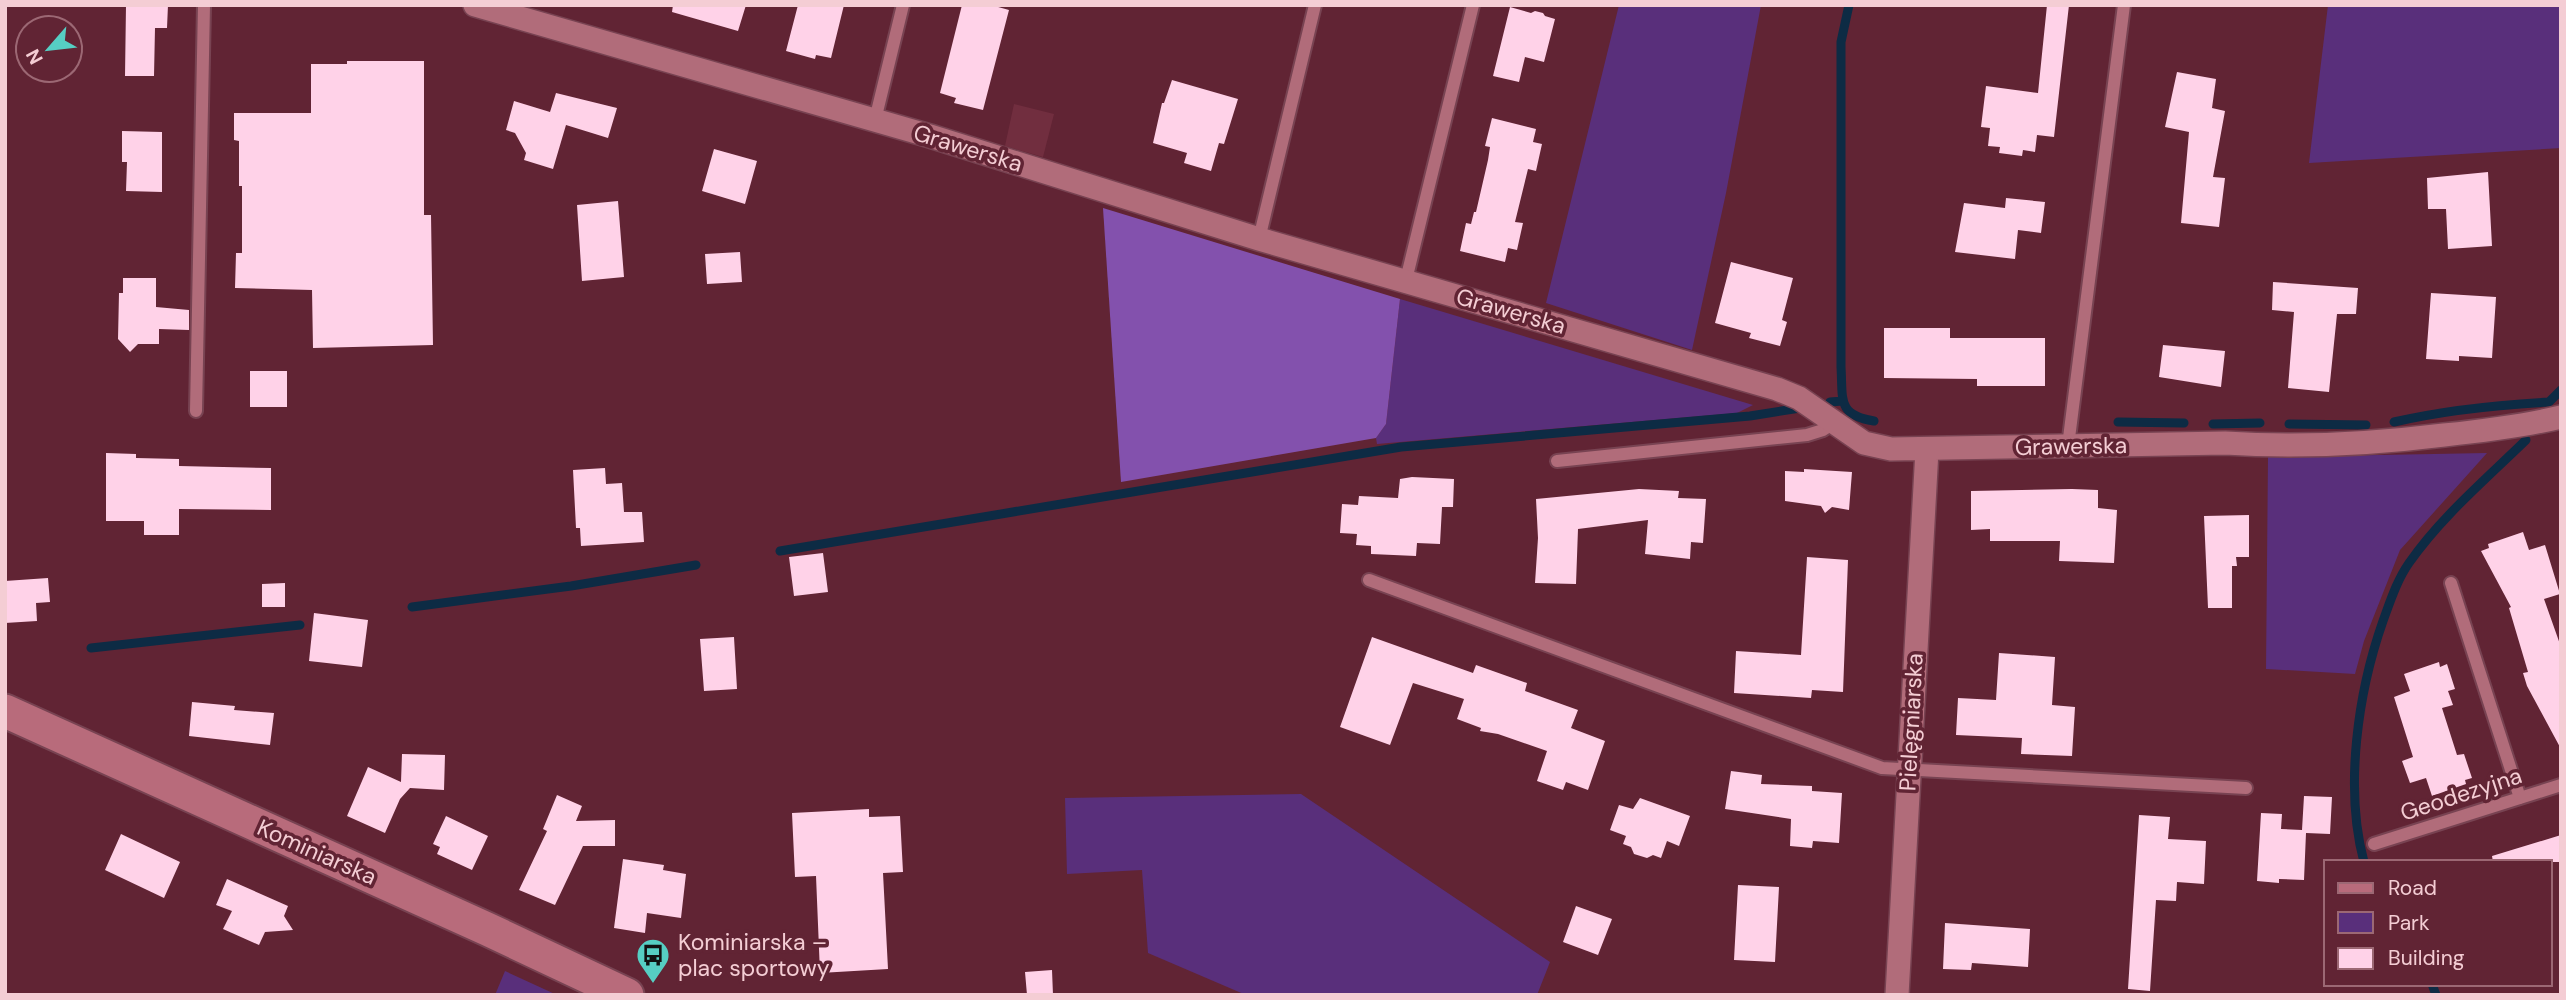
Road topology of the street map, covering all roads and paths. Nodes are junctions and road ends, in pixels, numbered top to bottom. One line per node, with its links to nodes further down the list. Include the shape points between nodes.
1 (204, 5): 10 (lane)
2 (475, 5): 7 (street, Grawerska)
3 (903, 5): 7 (lane)
4 (1315, 5): 8 (lane)
5 (1473, 5): 9 (lane)
6 (2124, 5): 13 (lane)
7 (875, 120): 8 (street, Grawerska)
8 (1259, 239): 9 (street, Grawerska)
9 (1406, 280): 12 (street, Grawerska, via 1777,389 1799,398)
10 (196, 411)
11 (2561, 417): 13 (street, Grawerska, via 2379,443)
12 (1834, 423): 14 (street, Grawerska, via 1853,438 1876,447); 15 (lane, via 1807,435)
13 (2068, 446): 14 (street, Grawerska)
14 (1927, 450): 19 (street, Pielęgniarska)
15 (1557, 461)
16 (1369, 580): 19 (lane, via 1882,768)
17 (2451, 583): 22 (lane)
18 (5, 711): 24 (street, Kominiarska)
19 (1908, 771): 21 (lane); 25 (street, Pielęgniarska)
20 (2561, 785): 22 (lane, Geodezyjna)
21 (2246, 788)
22 (2521, 797): 23 (lane, Geodezyjna)
23 (2374, 844)
24 (627, 995)
25 (1897, 995)

